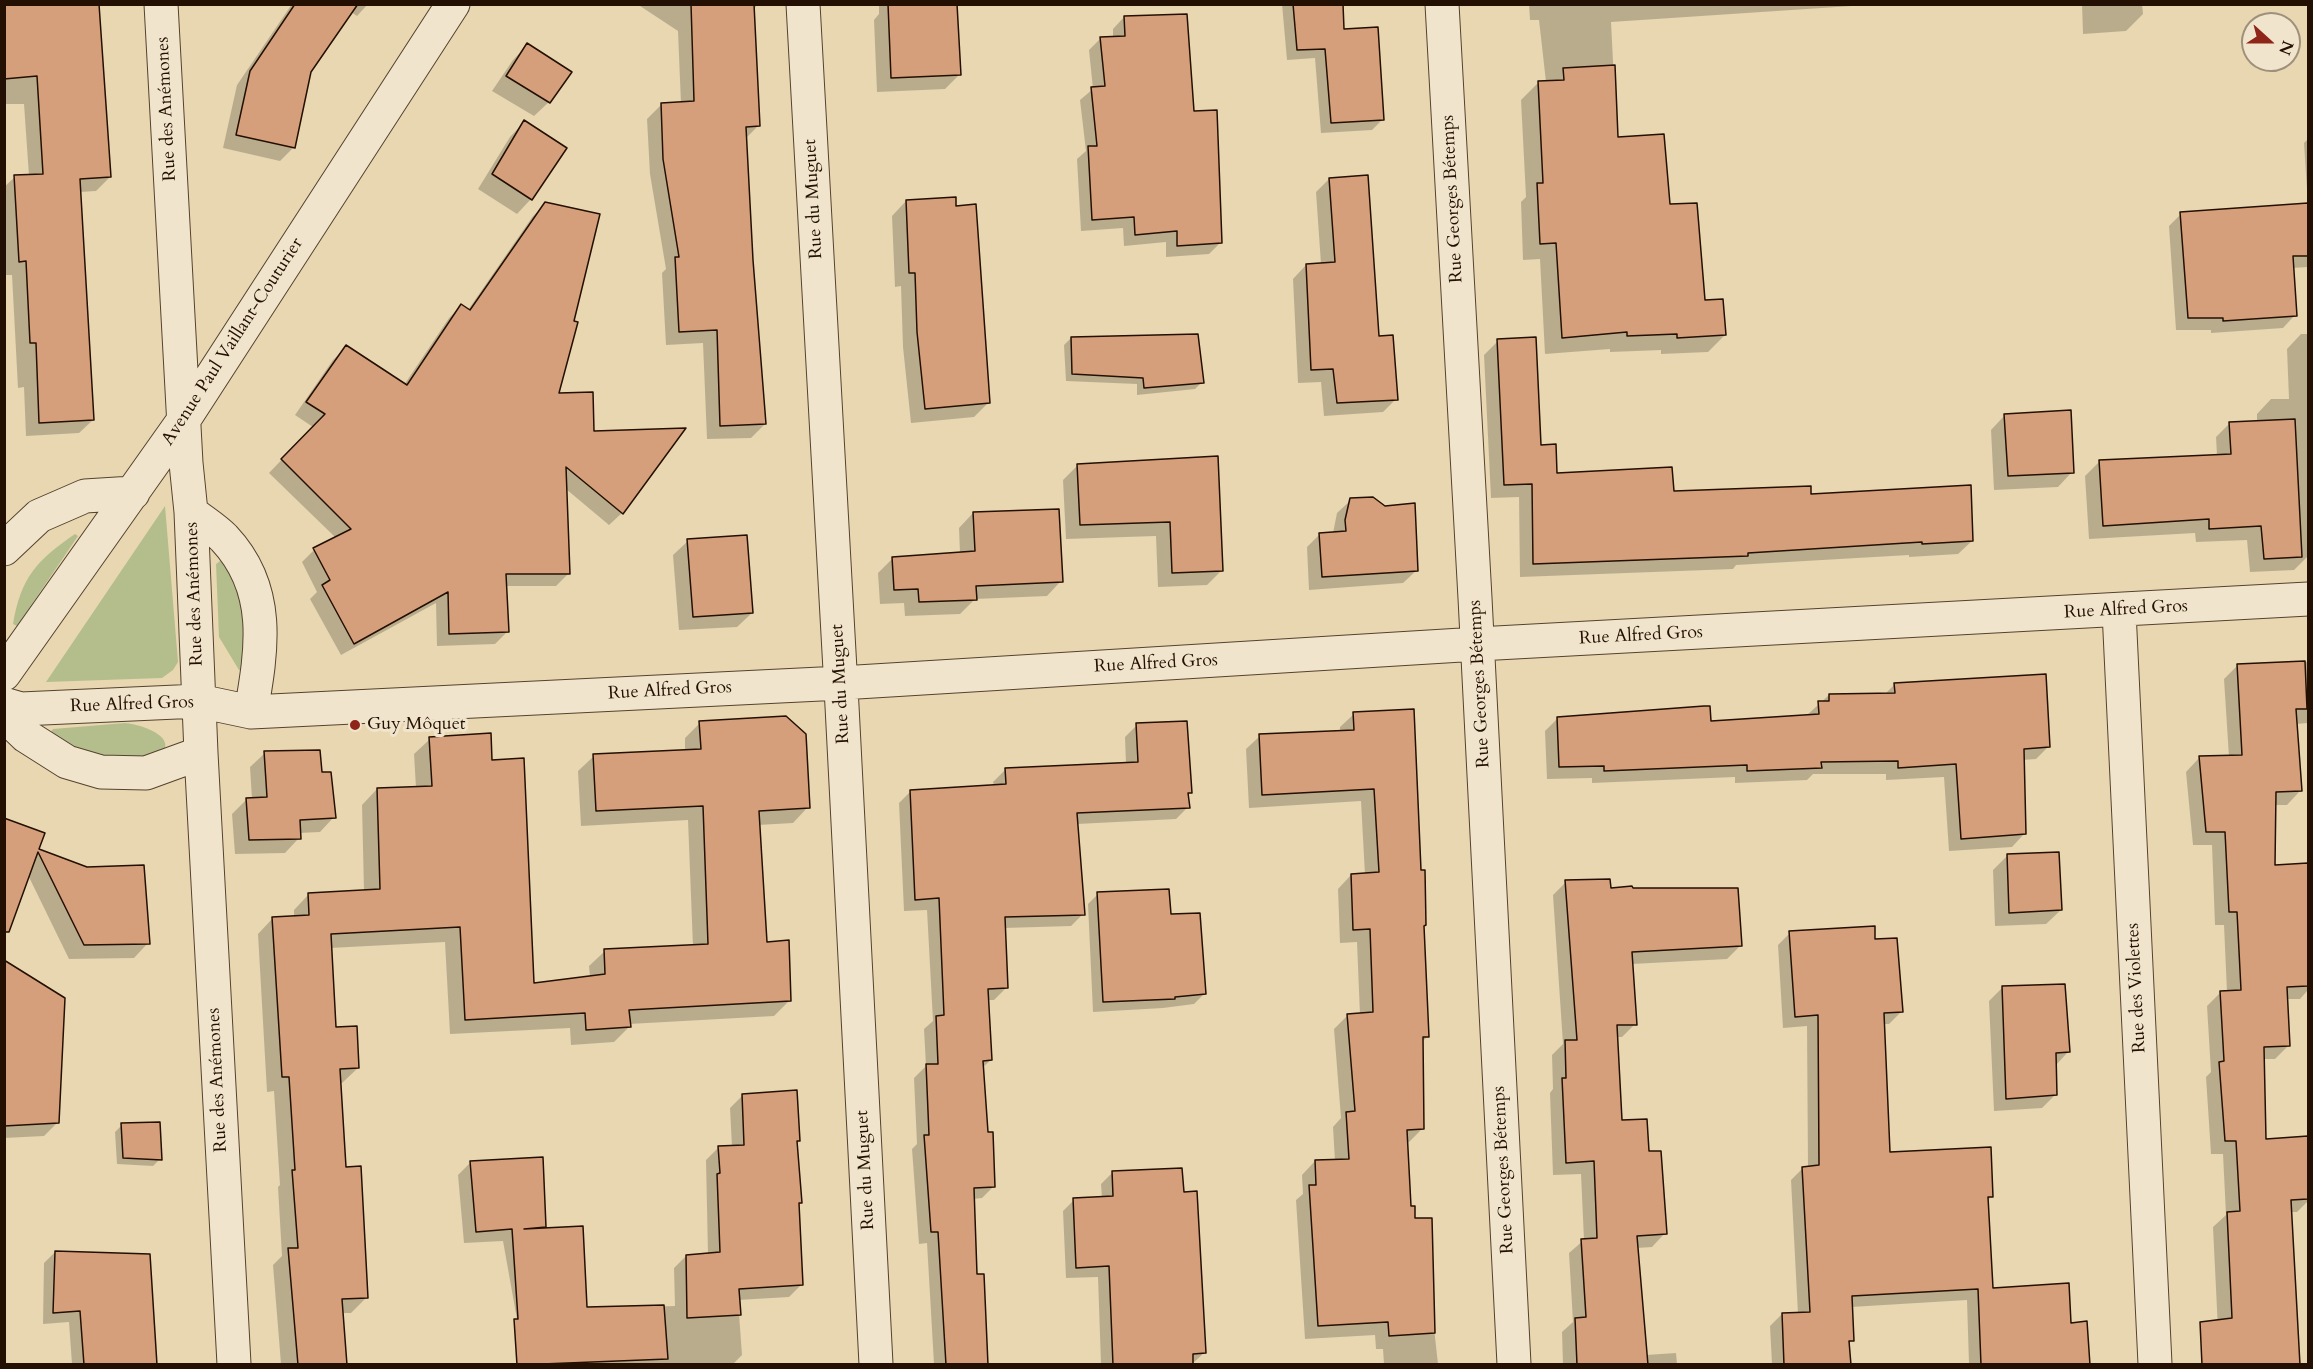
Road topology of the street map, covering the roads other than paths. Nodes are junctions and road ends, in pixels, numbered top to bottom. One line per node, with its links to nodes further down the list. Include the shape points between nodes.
1 (161, 4): 5 (street, Rue des Anémones)
2 (453, 4): 5 (street, Avenue Paul Vaillant-Couturier)
3 (803, 4): 13 (street, Rue du Muguet)
4 (1442, 4): 11 (street, Rue Georges Bétemps)
5 (183, 421): 6 (street, Avenue Paul Vaillant-Couturier); 7 (street, Rue des Anémones)
6 (133, 493): 8 (street, via 85,496 39,516); 12 (street, Avenue Paul Vaillant-Couturier)
7 (191, 512): 14 (street, Rue des Anémones); 16 (street, via 224,538 246,570 260,612 261,655)
8 (4, 549)
9 (2308, 599): 10 (street, Rue Alfred Gros)
10 (2119, 611): 11 (street, Rue Alfred Gros); 22 (street, Rue des Violettes)
11 (1478, 644): 13 (street, Rue Alfred Gros); 21 (street, Rue Georges Bétemps)
12 (4, 674)
13 (841, 683): 16 (street, Rue Alfred Gros); 20 (street, Rue du Muguet)
14 (199, 701): 15 (street, Rue Alfred Gros, via 21,710); 16 (street, Rue Alfred Gros); 18 (street, Rue des Anémones)
15 (4, 704)
16 (251, 712)
17 (4, 715): 18 (street, via 26,736 67,762 101,772 146,773)
18 (201, 753): 19 (street, Rue des Anémones)
19 (234, 1365)
20 (876, 1365)
21 (1514, 1365)
22 (2155, 1365)

